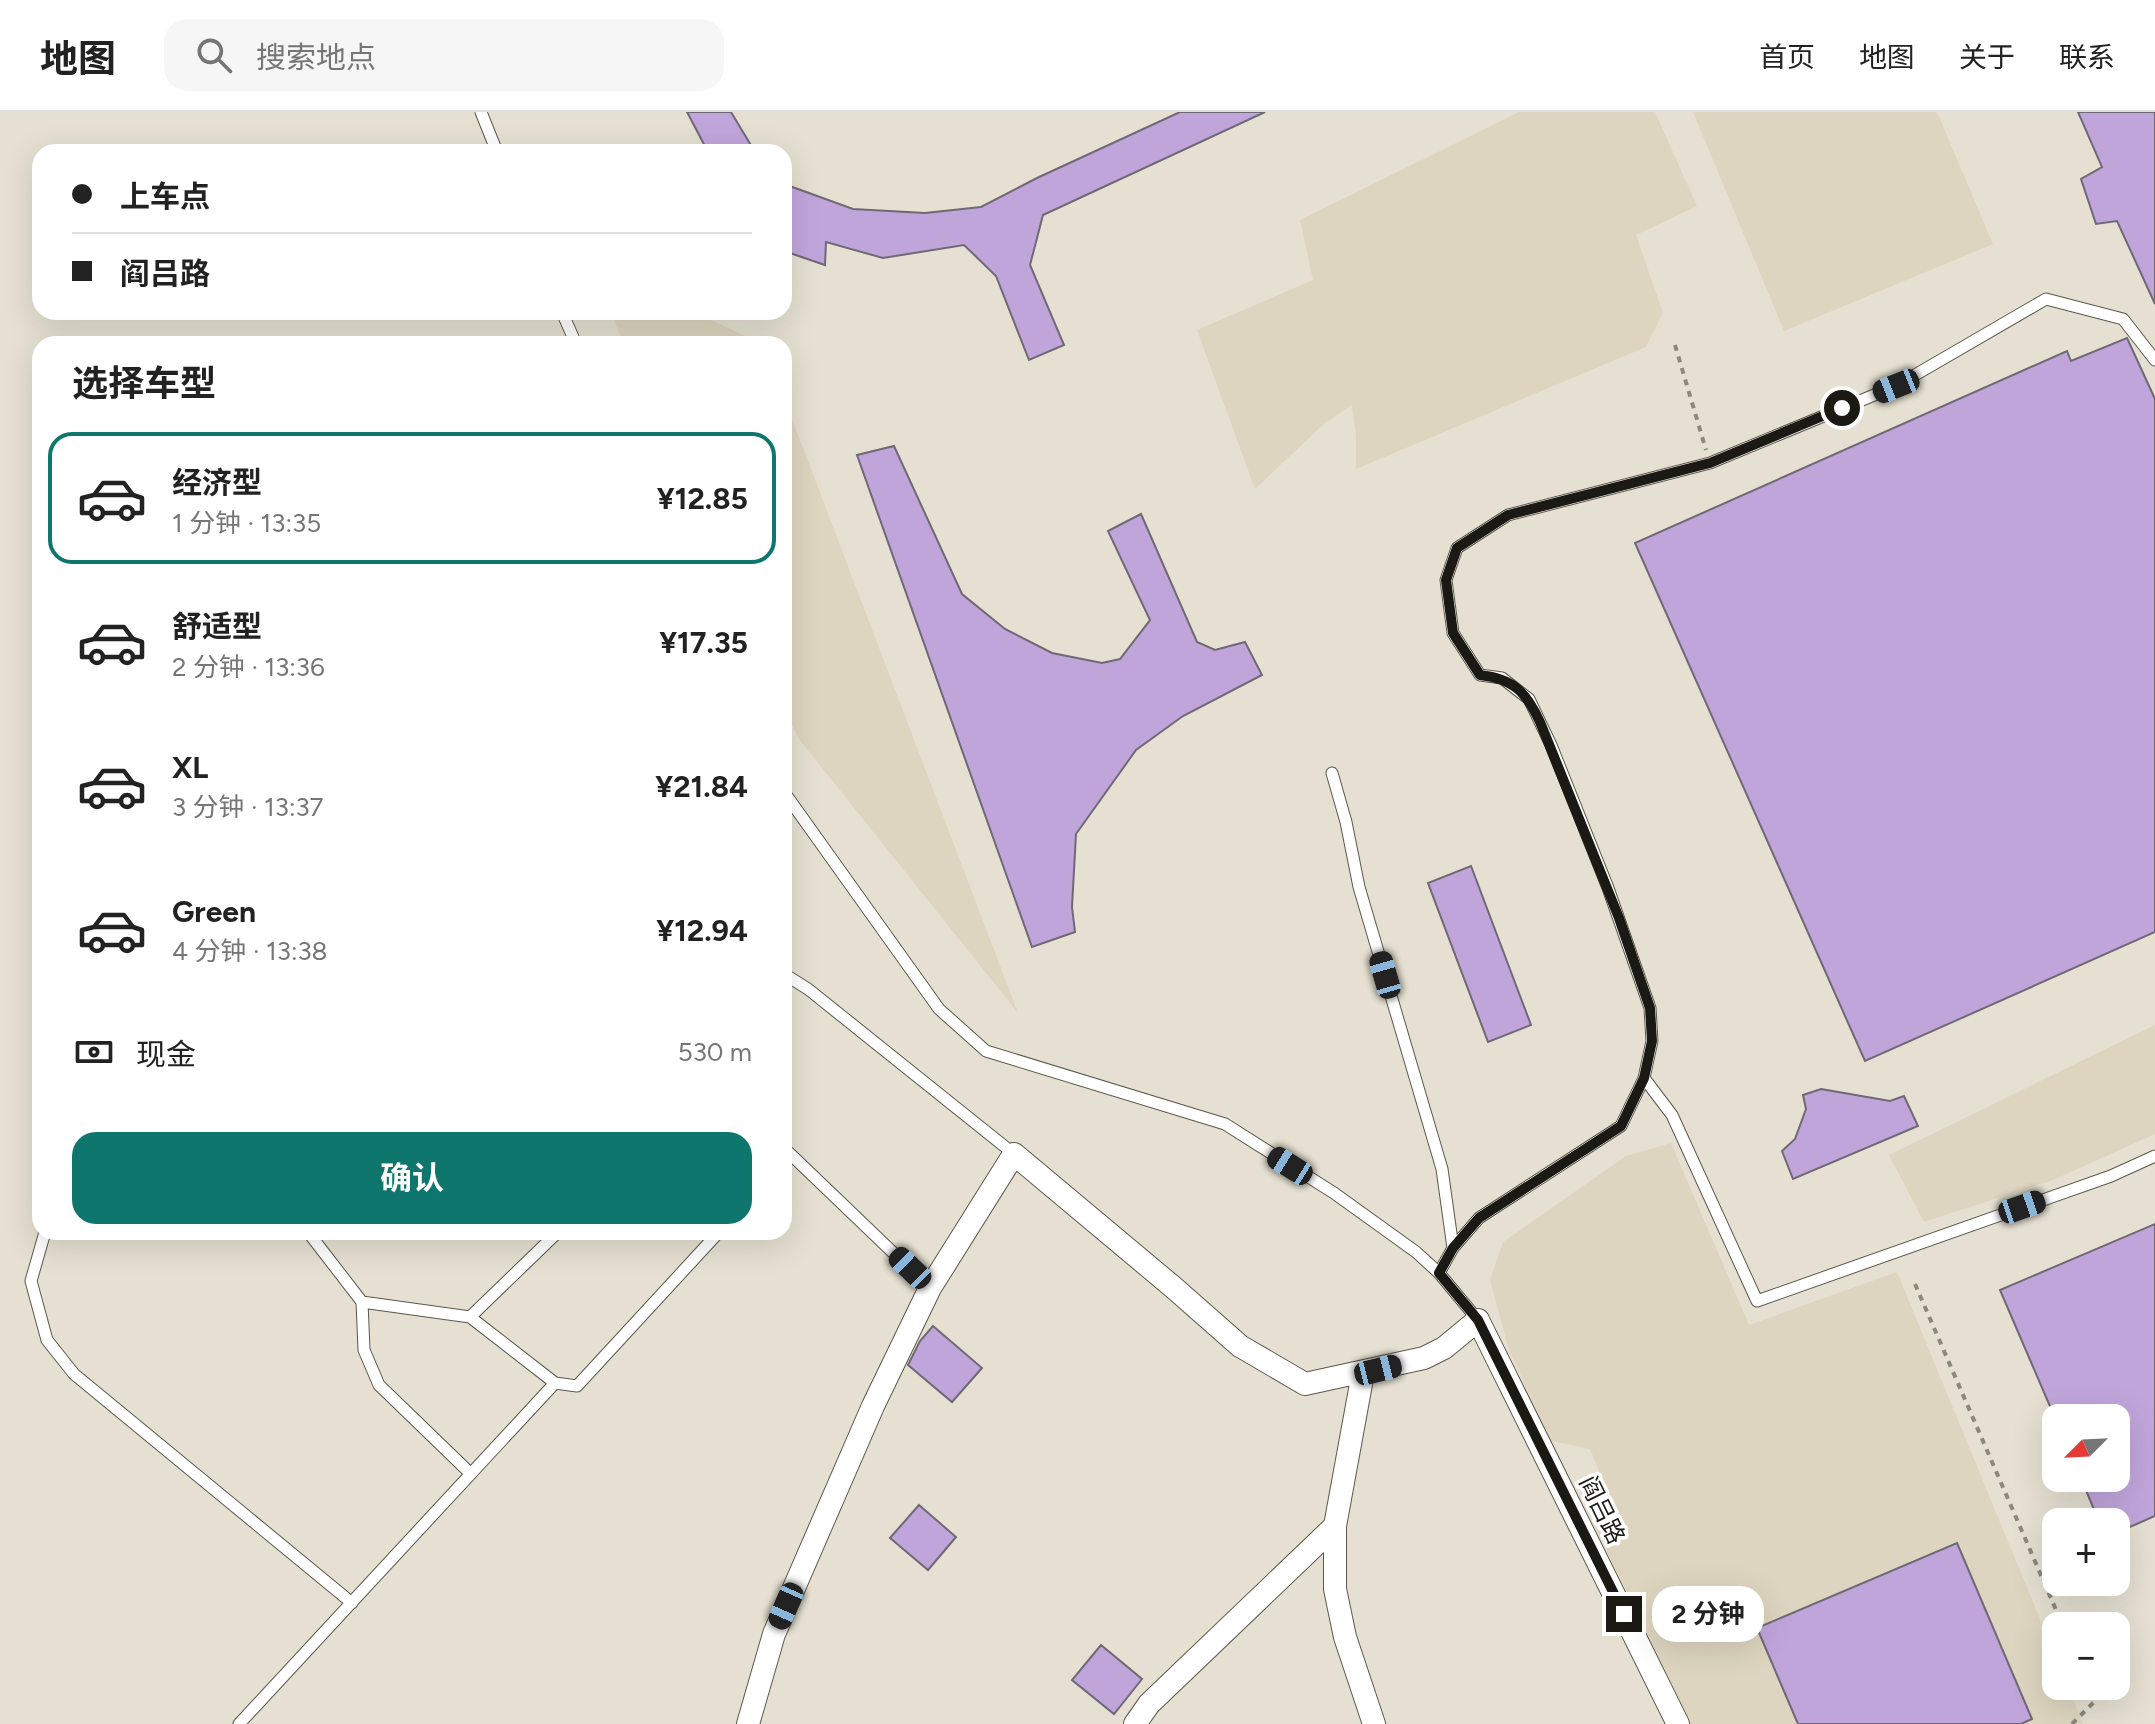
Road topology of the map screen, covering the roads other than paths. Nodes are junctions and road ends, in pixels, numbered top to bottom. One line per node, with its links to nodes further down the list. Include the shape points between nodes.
1 (481, 112): 2 (lane)
2 (494, 144)
3 (2155, 360): 7 (lane, via 2123,319 2046,299 1896,386 1710,463 1508,515 1457,548 1446,580 1453,633 1480,675 1502,678 1529,699 1551,745 1650,1008 1652,1041)
4 (1332, 773): 15 (lane, via 1359,887 1442,1169)
5 (792, 803): 16 (lane, via 939,1009 986,1051 1225,1124 1334,1193)
6 (792, 981): 8 (lane)
7 (1644, 1078): 9 (lane, via 1672,1115 1757,1301); 15 (lane, via 1621,1126 1479,1218)
8 (1014, 1154): 17 (street); 21 (street, via 1240,1346 1305,1384)
9 (2155, 1156)
10 (792, 1160): 17 (lane)
11 (43, 1240): 25 (lane, via 31,1281 47,1340 74,1374)
12 (314, 1240): 18 (lane)
13 (550, 1240): 19 (lane)
14 (712, 1240): 22 (lane, via 577,1386)
15 (1453, 1248): 16 (lane)
16 (1439, 1273): 20 (lane)
17 (930, 1288): 27 (street, via 774,1634)
18 (362, 1302): 19 (lane); 23 (lane, via 364,1350 379,1385)
19 (470, 1317): 22 (lane)
20 (1478, 1320): 21 (street, via 1424,1358); 30 (street, 阎吕路)
21 (1370, 1371): 24 (street)
22 (555, 1383): 23 (lane)
23 (471, 1474): 25 (lane)
24 (1335, 1526): 28 (street, via 1149,1704); 29 (street, via 1335,1589)
25 (352, 1603): 26 (lane)
26 (239, 1724)
27 (748, 1724)
28 (1135, 1724)
29 (1374, 1724)
30 (1678, 1724)

